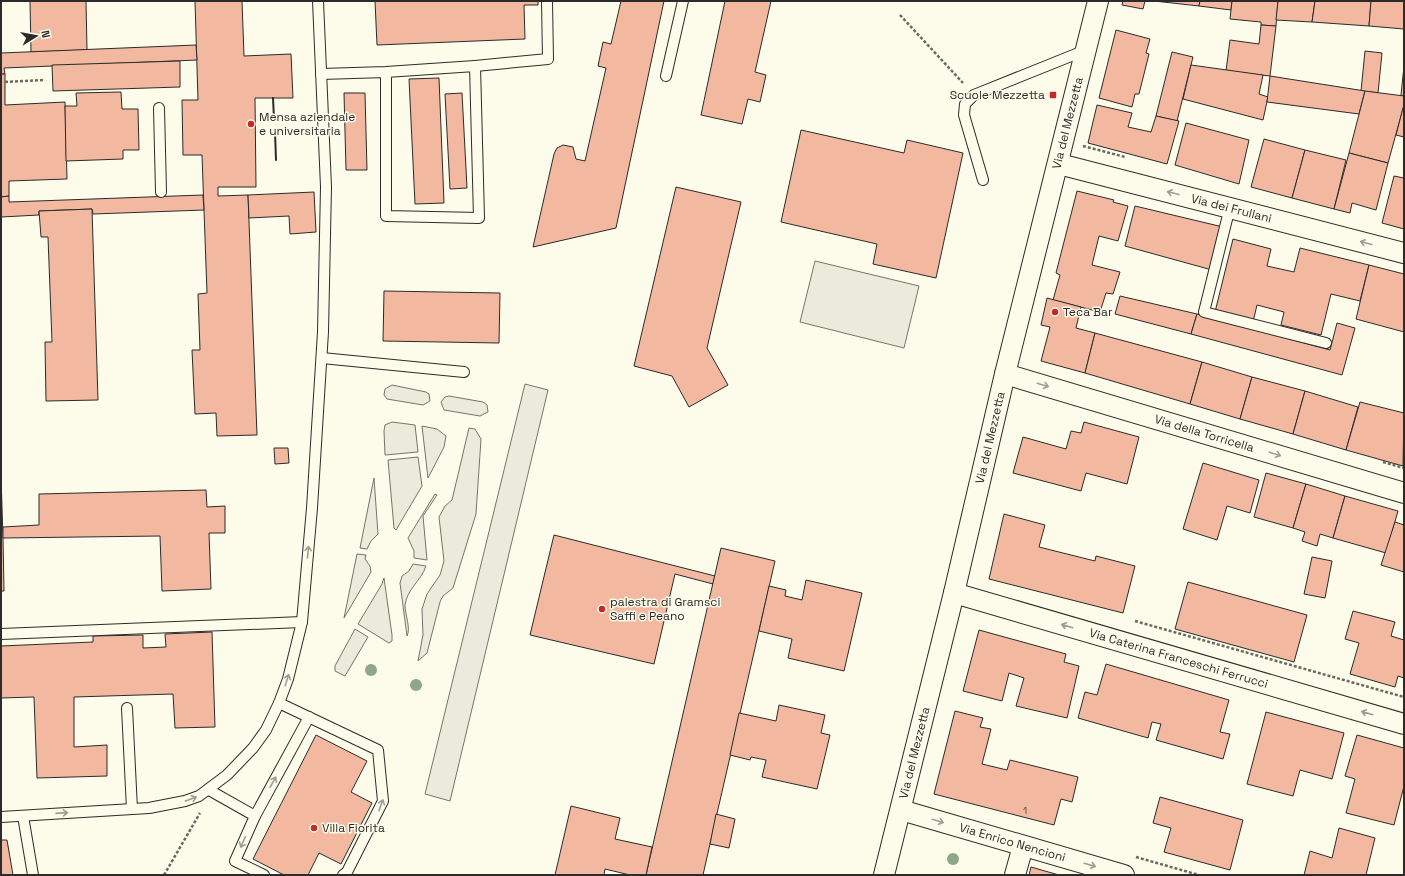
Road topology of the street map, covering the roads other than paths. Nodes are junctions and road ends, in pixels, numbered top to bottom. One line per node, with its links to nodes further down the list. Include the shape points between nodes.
1 (318, 1): 8 (lane)
2 (547, 1): 6 (lane, via 548,59)
3 (683, 1): 9 (lane)
4 (1098, 1): 5 (street, Via del Mezzetta)
5 (1086, 50): 11 (street, Via del Mezzetta); 12 (lane, via 974,95 965,104 964,115)
6 (475, 66): 7 (lane); 7 (lane, via 480,218 386,216)
7 (386, 72): 8 (lane)
8 (321, 74): 17 (lane, via 326,187)
9 (666, 76)
10 (159, 108): 13 (lane)
11 (1059, 164): 14 (street, Via dei Frullani, one-way to 11); 19 (street, Via del Mezzetta)
12 (983, 180)
13 (161, 192)
14 (1230, 207): 15 (street, Via dei Frullani, one-way to 14); 16 (lane, via 1204,312)
15 (1404, 253)
16 (1326, 343)
17 (322, 358): 18 (lane); 22 (lane, one-way to 17)
18 (464, 372)
19 (1006, 374): 20 (street, Via della Torricella, one-way to 20); 21 (street, Via del Mezzetta)
20 (1404, 492)
21 (954, 593): 27 (street, Via Caterina Franceschi Ferrucci, one-way to 21); 30 (street, Via del Mezzetta)
22 (302, 622): 23 (lane); 24 (lane, one-way to 22, via 288,679)
23 (1, 634)
24 (279, 703): 26 (lane); 28 (lane, via 266,730 253,748)
25 (127, 708): 29 (lane)
26 (309, 717): 32 (lane, one-way to 26); 37 (lane, one-way to 26, via 347,872 383,801 378,750)
27 (1404, 724)
28 (209, 790): 29 (lane, one-way to 28, via 168,805 199,796); 32 (lane)
29 (132, 809): 31 (lane, one-way to 29)
30 (901, 810): 34 (street, Via Enrico Nencioni, one-way to 34); 38 (street, Via del Mezzetta)
31 (23, 816): 33 (lane); 35 (lane)
32 (255, 816): 36 (lane, one-way to 36, via 235,861)
33 (1, 817)
34 (1023, 846): 39 (street); 40 (street, Via Enrico Nencioni, one-way to 40)
35 (33, 875)
36 (264, 875)
37 (343, 875)
38 (884, 875)
39 (1015, 875)
40 (1124, 875)

